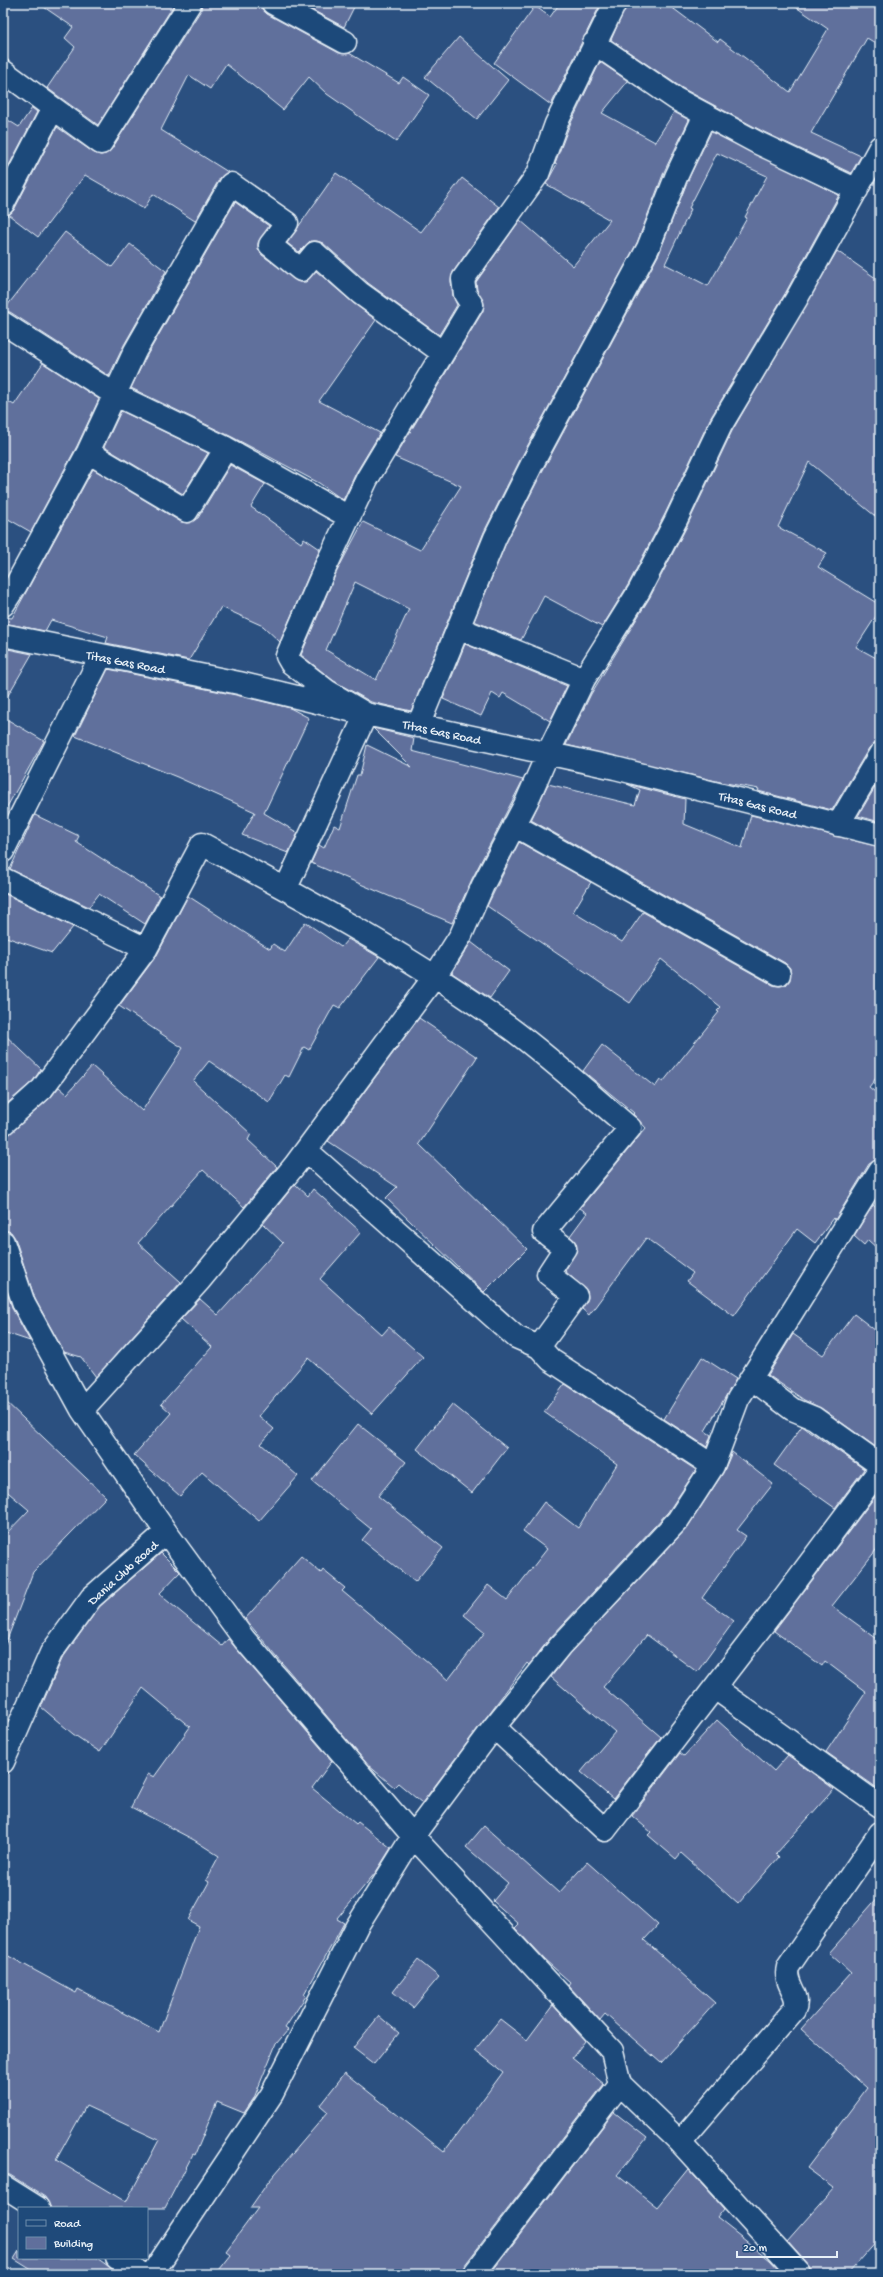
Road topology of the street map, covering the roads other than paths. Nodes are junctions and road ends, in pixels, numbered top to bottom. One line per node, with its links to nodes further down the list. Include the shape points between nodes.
1 (190, 3): 7 (street, via 101,143)
2 (273, 3): 4 (street)
3 (615, 3): 5 (street)
4 (345, 42)
5 (594, 43): 8 (street, via 676,99); 13 (street, via 556,124 538,174 463,279 465,294 472,305)
6 (3, 71): 7 (street)
7 (53, 108): 11 (street)
8 (705, 115): 10 (street); 19 (street, via 676,177 648,248 499,531)
9 (880, 148): 10 (street)
10 (857, 190): 22 (street, via 797,298 721,425 676,520 638,591)
11 (3, 204)
12 (3, 323): 14 (street)
13 (443, 353): 14 (street, via 360,293 315,253 301,270 270,245 287,223 231,184 178,274); 17 (street, via 367,479)
14 (114, 394): 15 (street); 16 (street)
15 (226, 448): 16 (street, via 188,511); 17 (street)
16 (88, 452): 18 (street, via 16,586)
17 (349, 517): 23 (street, via 287,656 291,663 327,691)
18 (3, 605)
19 (458, 628): 22 (street); 24 (street)
20 (3, 635): 21 (street, Titas Gas Road)
21 (101, 656): 23 (street, Titas Gas Road, via 239,683); 30 (street)
22 (584, 679): 25 (street)
23 (366, 714): 24 (street, Titas Gas Road); 32 (street)
24 (418, 726): 25 (street, Titas Gas Road)
25 (548, 753): 27 (street); 28 (street, Titas Gas Road)
26 (880, 754): 28 (street)
27 (514, 825): 34 (street); 35 (street, via 483,885 461,936)
28 (838, 825): 29 (street, Titas Gas Road)
29 (880, 835)
30 (3, 851)
31 (3, 879): 33 (street)
32 (286, 888): 33 (street, via 202,844); 35 (street)
33 (146, 949): 36 (street, via 42,1089)
34 (779, 974)
35 (435, 976): 37 (street); 40 (street, via 515,1032 630,1128 544,1232 565,1248 548,1274 576,1296)
36 (3, 1124)
37 (306, 1150): 40 (street, via 516,1337); 42 (street, via 200,1280)
38 (880, 1171): 41 (street)
39 (3, 1242): 42 (street, via 24,1304)
40 (539, 1347): 44 (street, via 551,1360)
41 (751, 1378): 43 (street, via 792,1409 814,1418); 44 (street, via 738,1400)
42 (82, 1410): 46 (street)
43 (880, 1465)
44 (713, 1466): 48 (street, via 678,1520 560,1646)
45 (880, 1469): 47 (street)
46 (166, 1532): 49 (street, Dania Club Road, via 91,1598 51,1652); 52 (street, via 244,1638)
47 (715, 1688): 48 (street, via 605,1830); 50 (street)
48 (494, 1727): 52 (street)
49 (3, 1762)
50 (880, 1806)
51 (880, 1833): 54 (street, via 788,1966 787,1981 797,2004 794,2010)
52 (413, 1836): 53 (street, via 612,2051); 59 (street, via 357,1926 272,2094)
53 (620, 2084): 54 (street); 60 (street)
54 (680, 2142): 61 (street)
55 (3, 2186): 56 (street)
56 (36, 2207)
57 (119, 2259): 58 (street)
58 (142, 2274)
59 (152, 2274)
60 (474, 2274)
61 (800, 2274)

